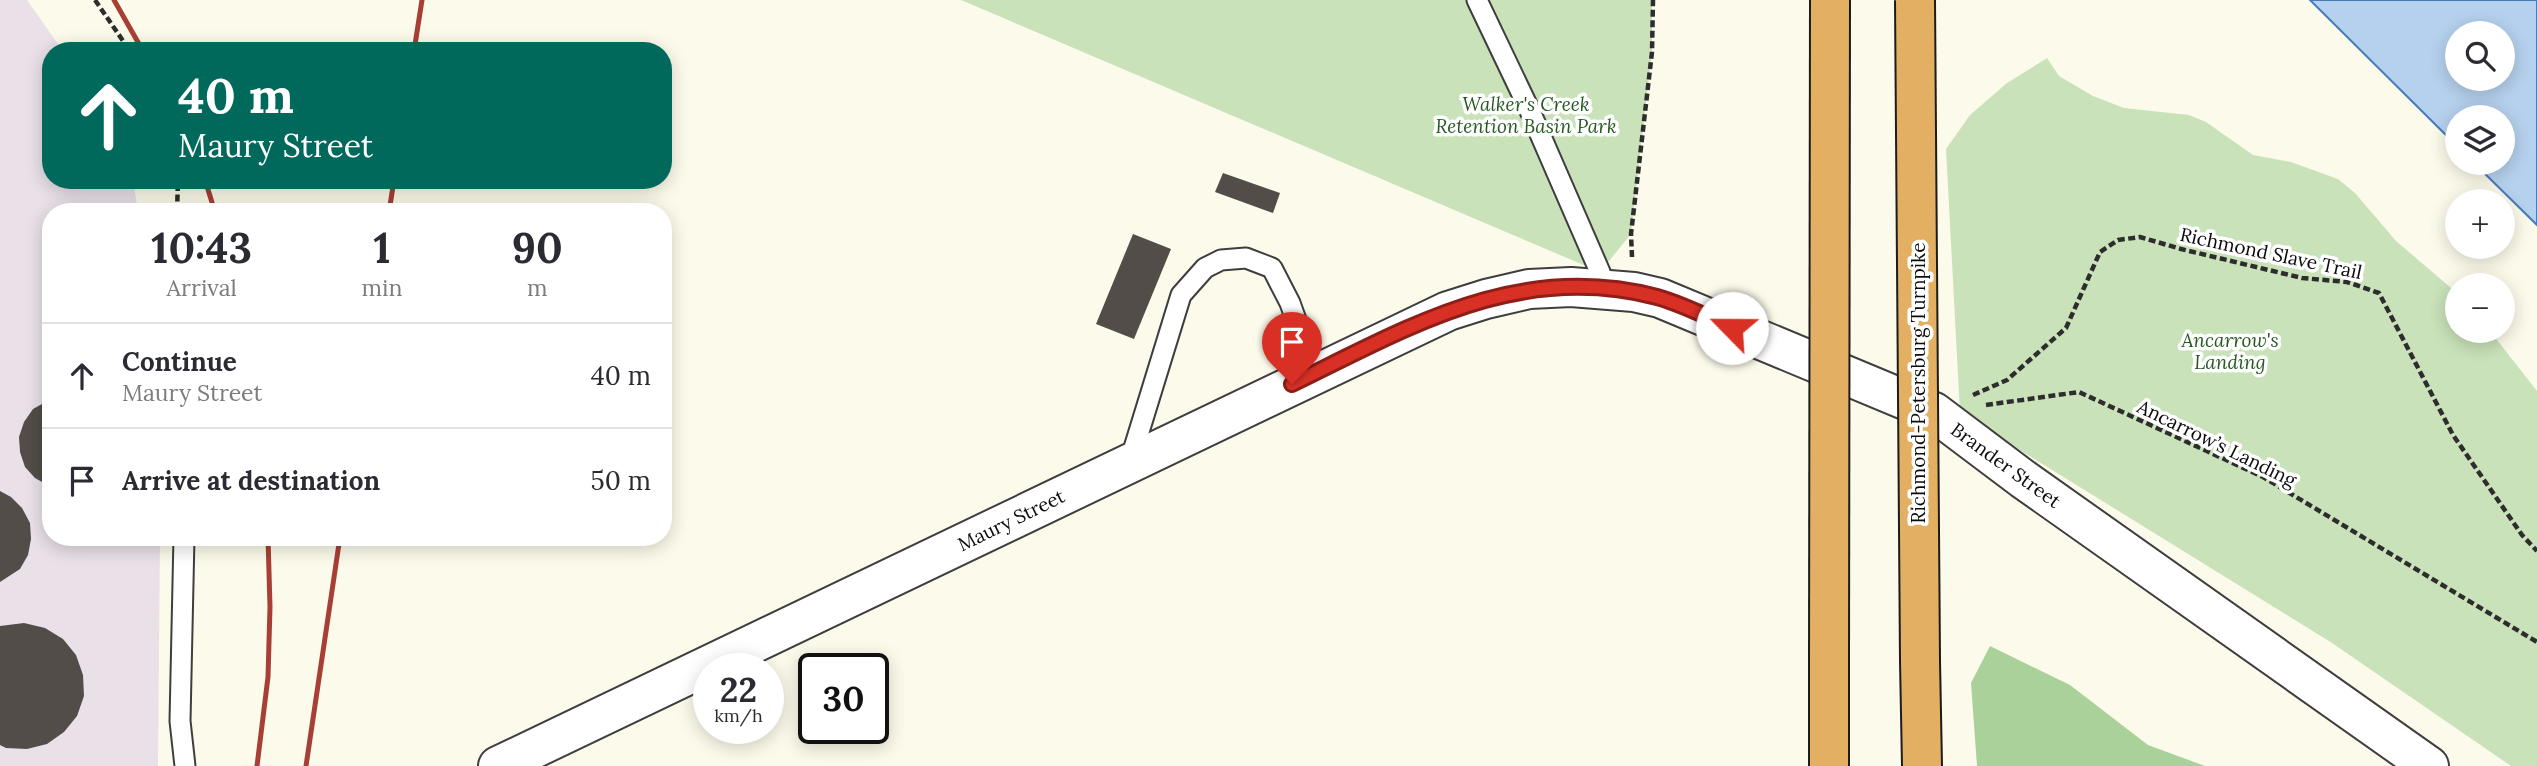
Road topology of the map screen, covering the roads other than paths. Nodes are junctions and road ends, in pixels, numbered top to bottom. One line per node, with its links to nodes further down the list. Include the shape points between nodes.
1 (1477, 0): 5 (lane, via 1600,272)
2 (1830, 0): 11 (highway, bridge)
3 (1914, 0): 12 (highway, Richmond-Petersburg Turnpike, bridge)
4 (1529, 289): 5 (street, Brander Street); 6 (street, Maury Street, via 1448,311)
5 (1619, 290): 13 (street, Brander Street, via 1660,298 1934,412)
6 (1315, 373): 7 (street, Maury Street); 7 (lane, via 1272,268 1246,258 1221,260 1205,268 1181,295)
7 (1129, 463): 10 (street, Maury Street)
8 (184, 546): 9 (lane, via 180,721)
9 (185, 766)
10 (498, 766)
11 (1829, 766)
12 (1922, 766)
13 (2429, 766)

